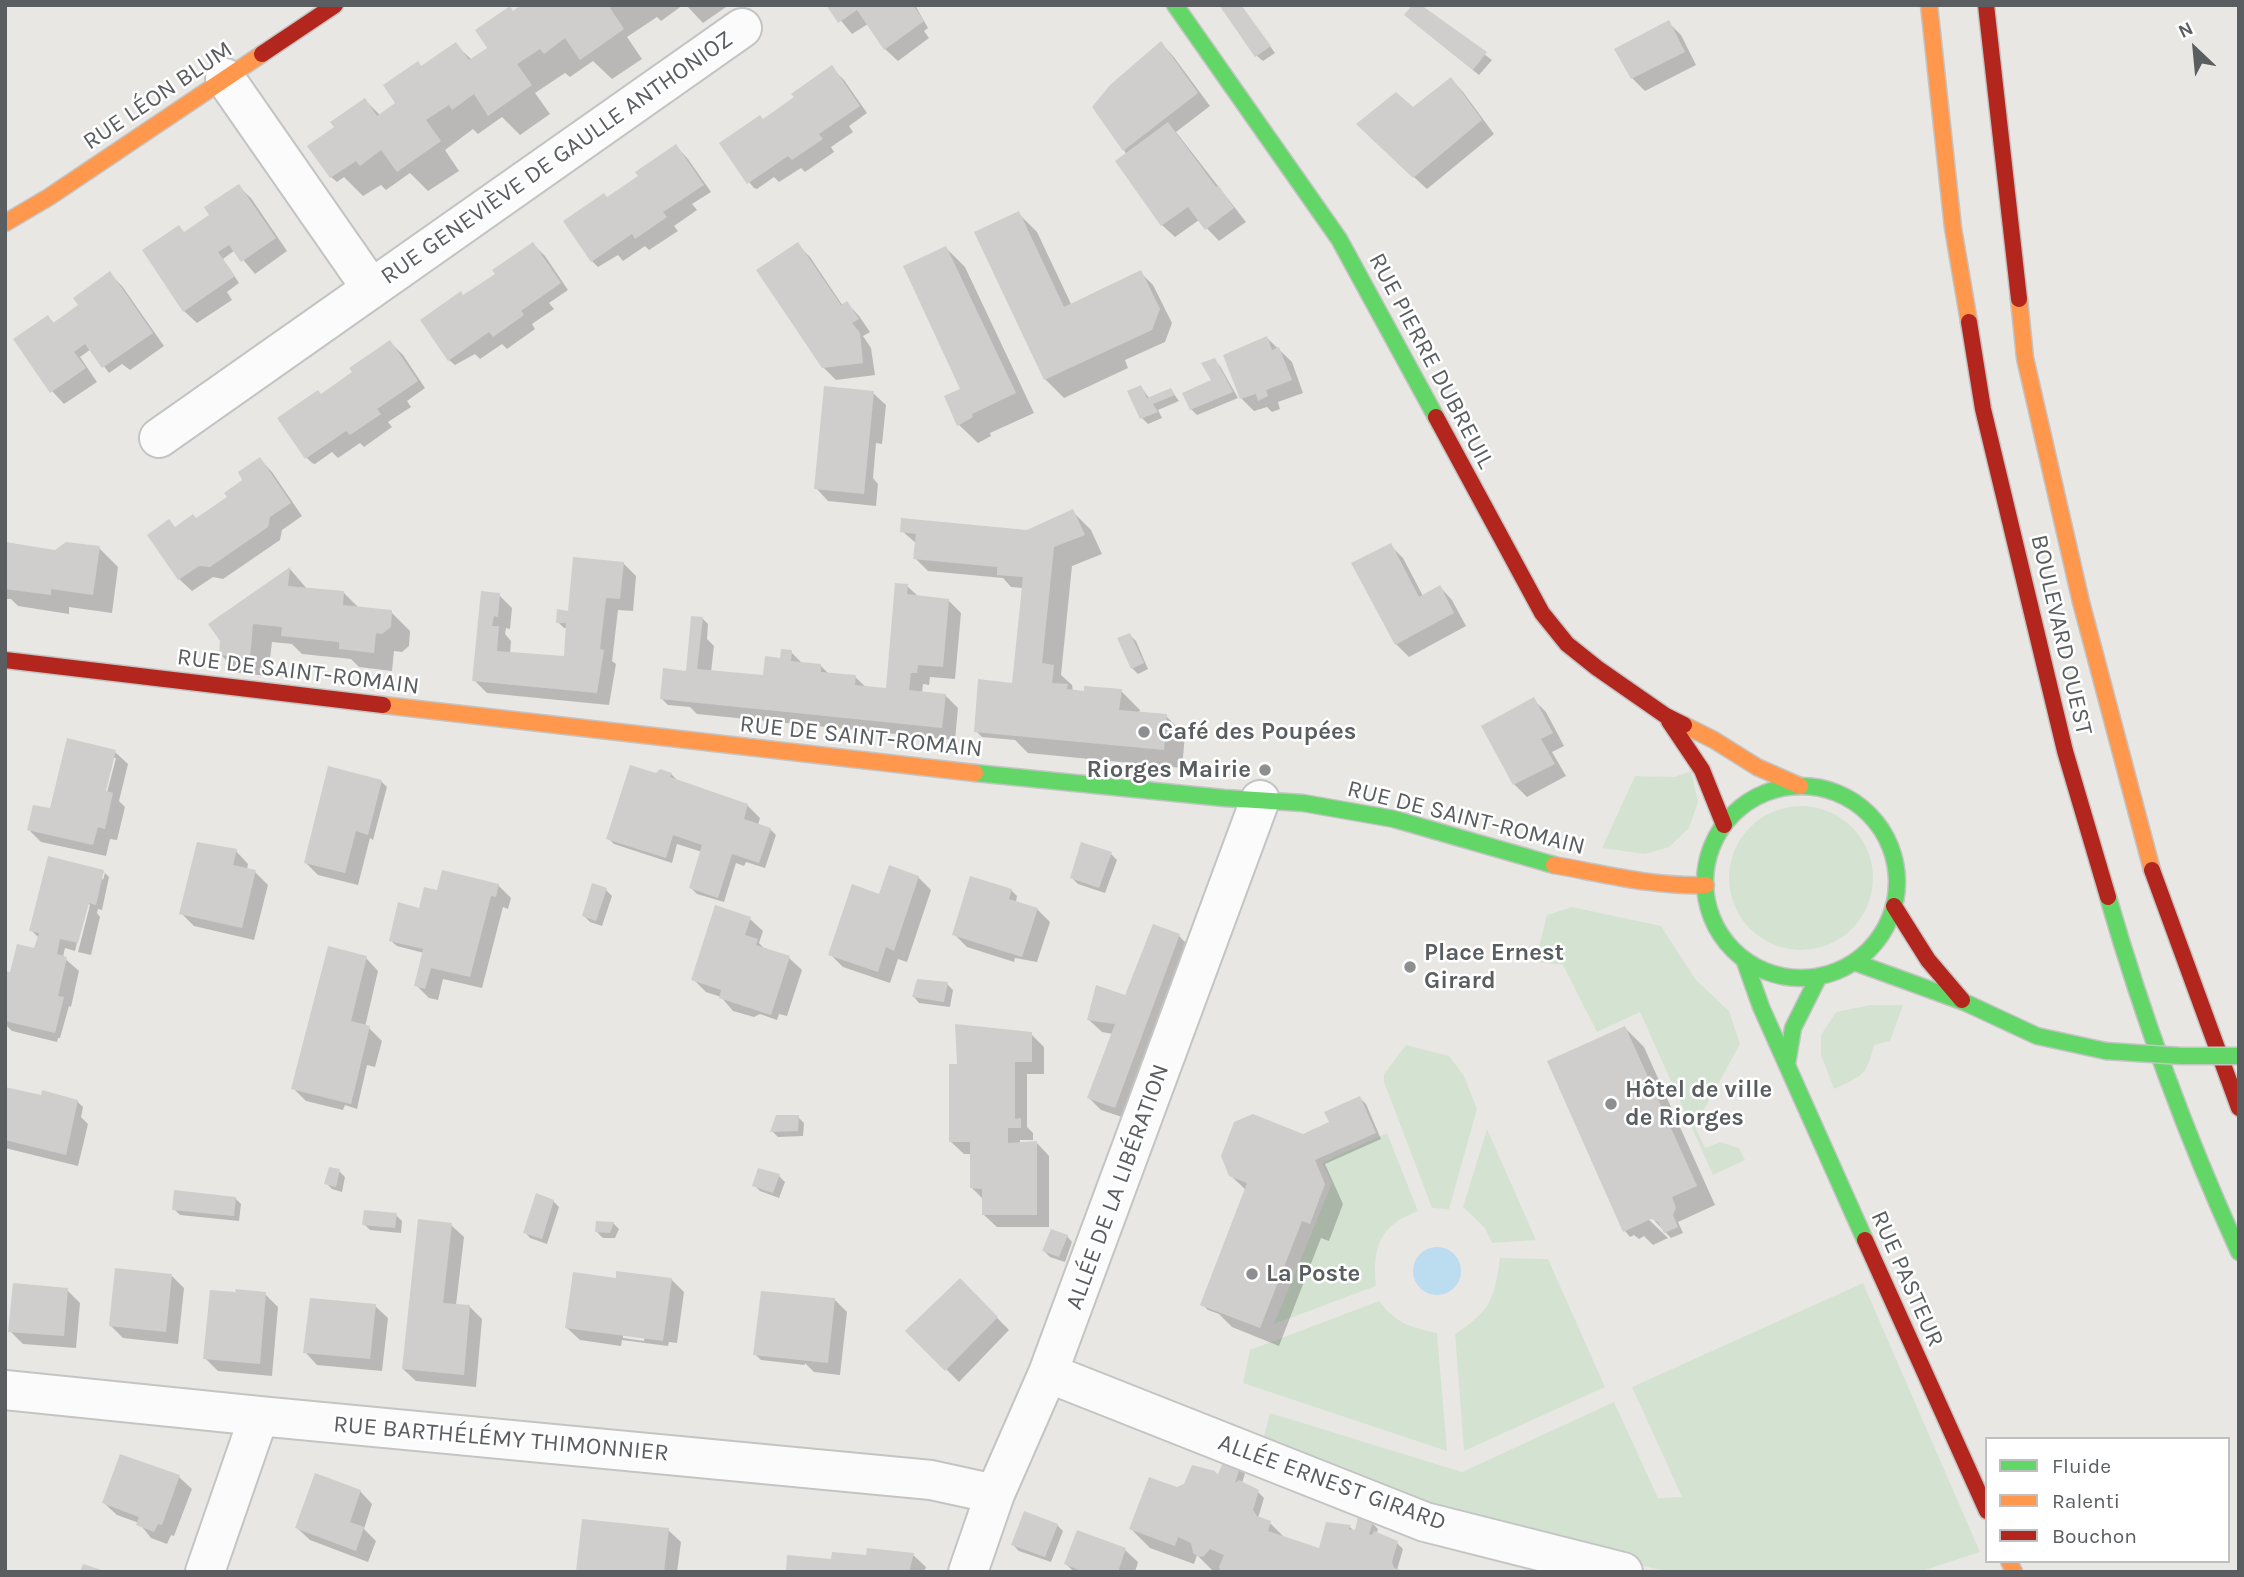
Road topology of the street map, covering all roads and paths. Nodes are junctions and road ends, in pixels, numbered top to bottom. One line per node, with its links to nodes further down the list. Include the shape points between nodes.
1 (335, 5): 6 (street, RUE LÉON BLUM)
2 (1175, 5): 11 (street, RUE PIERRE DUBREUIL, via 1339,239 1542,613 1567,644)
3 (1929, 5): 24 (street, BOULEVARD OUEST, via 1954,228 1983,409 2065,751 2129,970 2211,1190)
4 (1986, 5): 23 (street, BOULEVARD OUEST, via 2025,358 2081,602 2153,874)
5 (742, 28): 8 (street, RUE GENEVIÈVE DE GAULLE ANTHONIOZ)
6 (225, 78): 7 (street, RUE LÉON BLUM); 8 (street, RUE GENEVIÈVE DE GAULLE ANTHONIOZ)
7 (5, 223)
8 (371, 288): 9 (street, RUE GENEVIÈVE DE GAULLE ANTHONIOZ)
9 (159, 438)
10 (5, 660): 13 (street, RUE DE SAINT-ROMAIN, via 862,761)
11 (1666, 716): 12 (street, RUE PIERRE DUBREUIL); 14 (street, RUE PIERRE DUBREUIL, via 1702,770)
12 (1800, 786): 14 (street, via 1765,793); 16 (street, via 1851,799 1877,822 1895,863)
13 (1260, 800): 15 (street, RUE DE SAINT-ROMAIN, via 1395,819 1536,861 1649,883); 25 (street, ALLÉE DE LA LIBÉRATION)
14 (1724, 825): 15 (street, via 1709,860)
15 (1706, 884): 17 (street, via 1712,918)
16 (1894, 906): 18 (street, via 1886,928); 20 (street, via 1928,960)
17 (1744, 959): 19 (street, via 1779,975); 22 (street, RUE PASTEUR)
18 (1854, 962): 19 (street); 20 (street)
19 (1819, 976): 22 (street, via 1787,1040)
20 (1964, 1002): 21 (street, bridge, via 2037,1036 2106,1051)
21 (2239, 1056)
22 (1787, 1064): 29 (street, RUE PASTEUR)
23 (2239, 1108)
24 (2239, 1252)
25 (1048, 1373): 28 (street, ALLÉE DE LA LIBÉRATION); 32 (street, ALLÉE ERNEST GIRARD, via 1425,1522)
26 (5, 1390): 27 (street, RUE BARTHÉLÉMY THIMONNIER)
27 (259, 1416): 28 (street, RUE BARTHÉLÉMY THIMONNIER, via 931,1480); 30 (street)
28 (995, 1494): 31 (street, ALLÉE DE LA LIBÉRATION)
29 (1985, 1507)
30 (205, 1572)
31 (968, 1572)
32 (1623, 1572)

